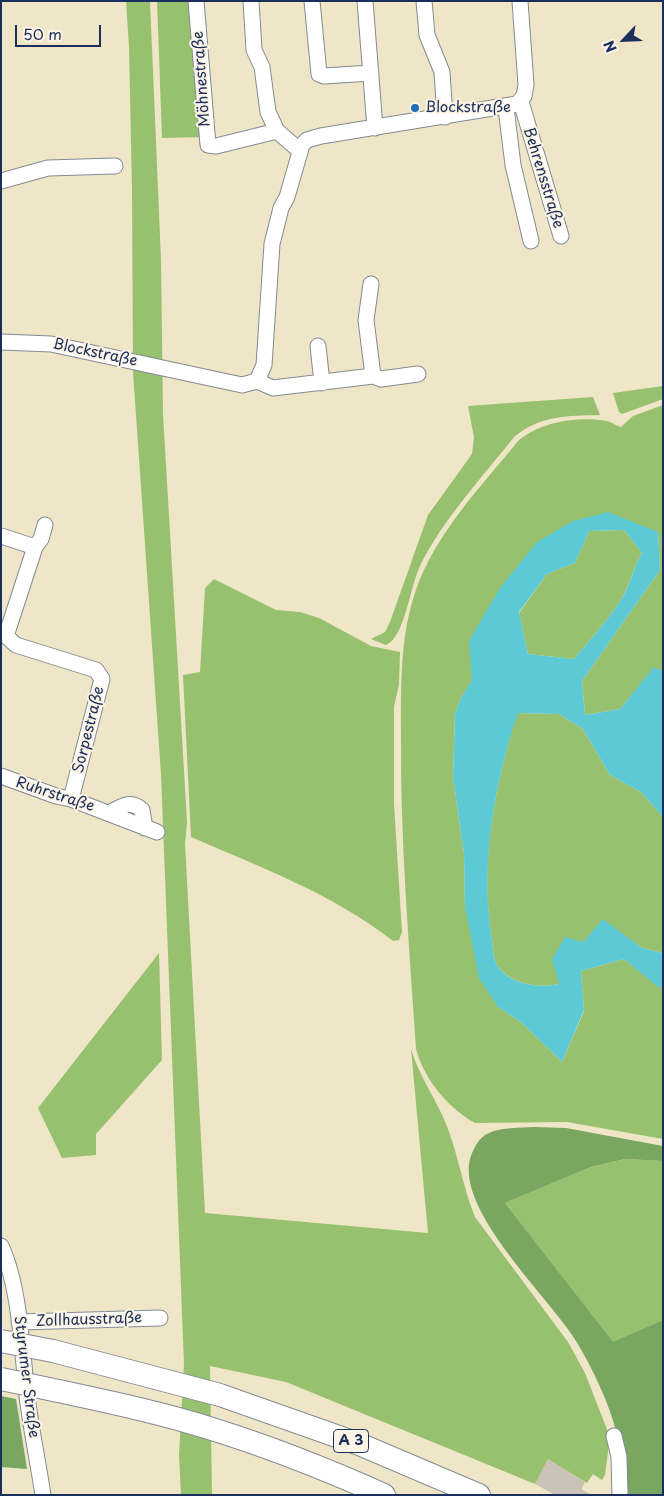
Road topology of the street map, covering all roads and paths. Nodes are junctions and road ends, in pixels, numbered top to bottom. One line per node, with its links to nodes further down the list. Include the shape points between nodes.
1 (196, 1): 12 (street, Möhnestraße, via 208,145)
2 (252, 1): 12 (street, via 254,50 262,67 268,112)
3 (312, 1): 7 (street, via 319,74)
4 (365, 1): 7 (street)
5 (424, 1): 10 (street, via 427,35 442,72)
6 (520, 1): 8 (street, via 526,85)
7 (371, 73): 11 (street)
8 (520, 102): 9 (street); 16 (street, Behrensstraße)
9 (506, 108): 10 (street); 17 (street, via 513,165)
10 (445, 117): 11 (street)
11 (375, 128): 13 (street, via 317,137 307,140)
12 (277, 132): 13 (street)
13 (299, 150): 23 (street, via 272,244 264,365)
14 (115, 166): 15 (street, via 48,168)
15 (1, 181)
16 (561, 236)
17 (530, 241)
18 (371, 284): 22 (street, via 366,320)
19 (1, 342): 23 (street, Blockstraße, via 50,344 242,385)
20 (318, 346): 24 (street)
21 (418, 374): 22 (street, Blockstraße)
22 (373, 376): 24 (street, Blockstraße)
23 (257, 381): 24 (street, Blockstraße, via 273,388)
24 (322, 383)
25 (45, 525): 27 (street, Sorpestraße)
26 (1, 536): 27 (street)
27 (35, 547): 28 (street, Sorpestraße)
28 (4, 634): 30 (street, Sorpestraße, via 16,645 96,670 101,676 102,684)
29 (1, 776): 30 (street, Ruhrstraße, via 56,796)
30 (71, 798): 31 (street, Ruhrstraße)
31 (151, 830)
32 (4, 1252): 34 (street, Styrumer Straße)
33 (160, 1318): 34 (street, Zollhausstraße)
34 (19, 1322): 38 (street, Styrumer Straße, via 29,1413)
35 (1, 1341): 40 (highway, A 3, bridge, via 53,1351 220,1394 359,1444)
36 (1, 1380): 39 (highway, A 3, bridge, via 168,1416 213,1429 342,1476)
37 (614, 1436): 41 (street, via 619,1457)
38 (43, 1495)
39 (384, 1495)
40 (479, 1495)
41 (620, 1495)

